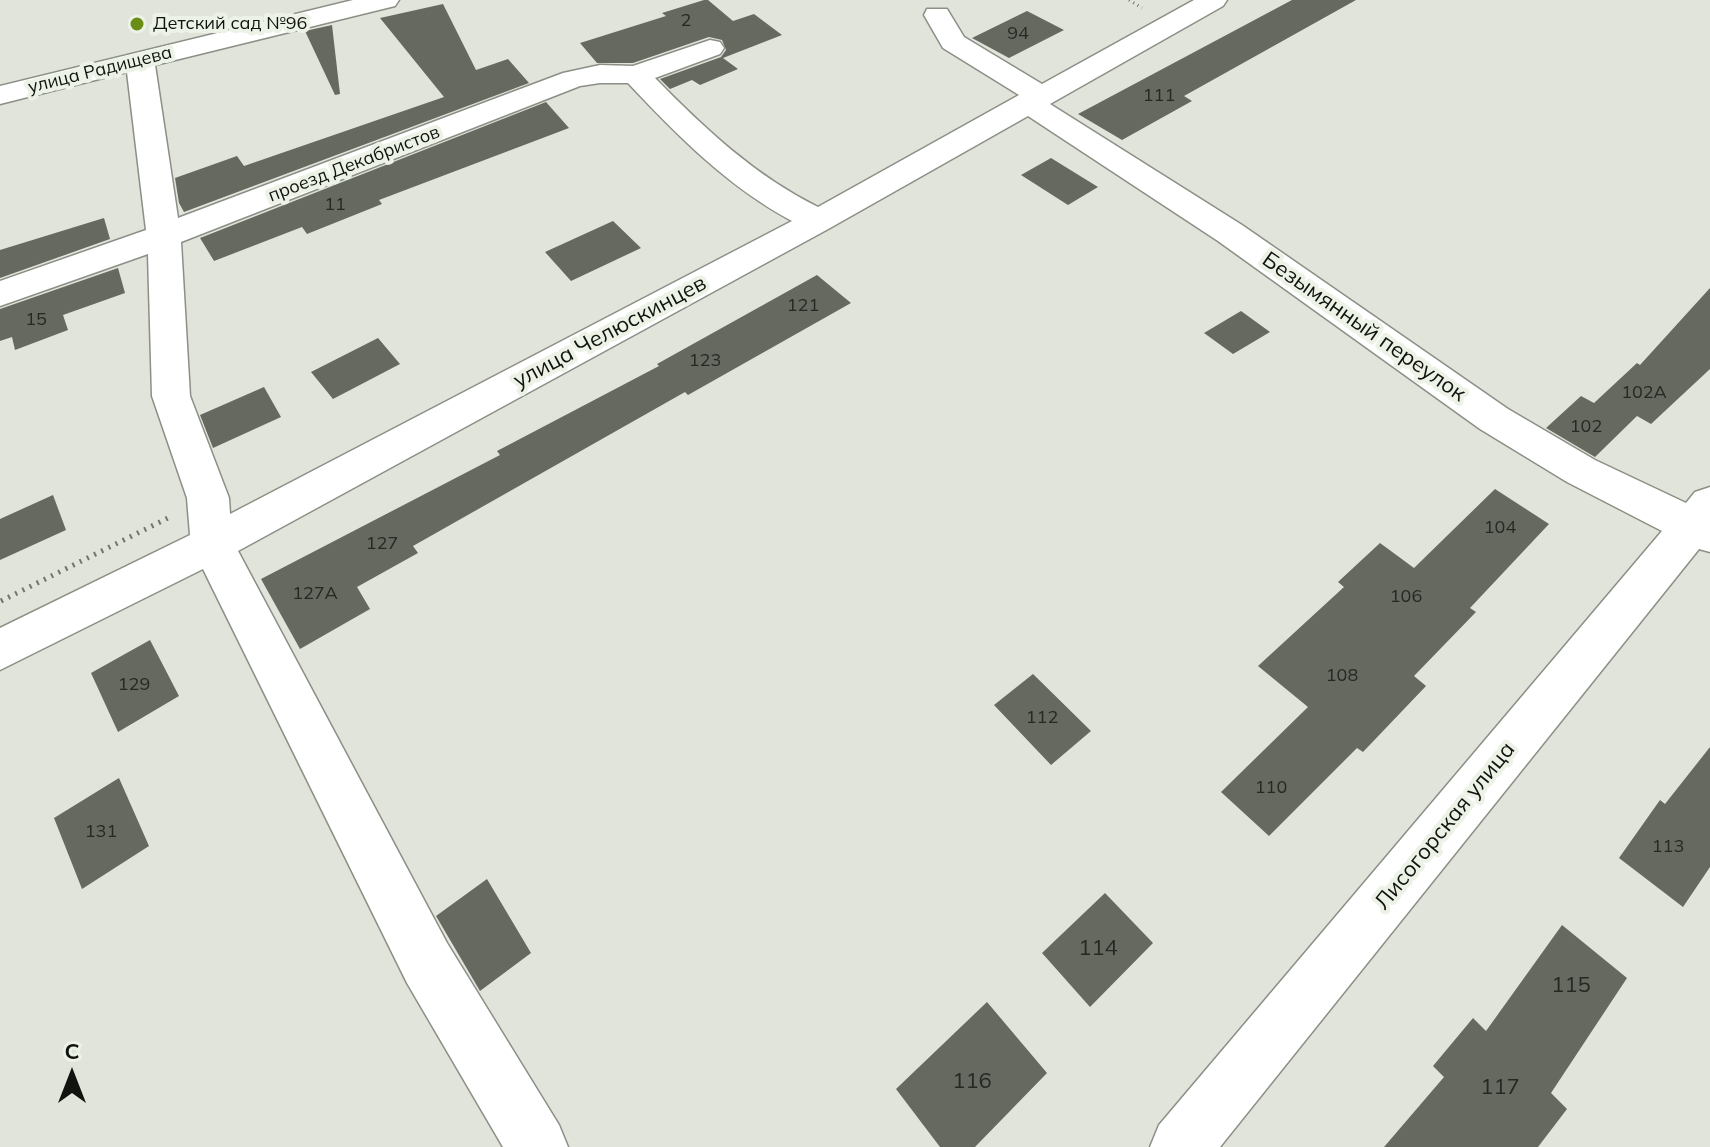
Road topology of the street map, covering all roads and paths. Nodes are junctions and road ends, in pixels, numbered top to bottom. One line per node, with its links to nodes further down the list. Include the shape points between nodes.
1 (386, 0): 5 (street, улица Радищева)
2 (1214, 0): 8 (street, улица Челюскинцев)
3 (937, 15): 8 (street, Безымянный переулок, via 953,42)
4 (710, 48): 6 (street, проезд Декабристов)
5 (140, 61): 7 (street, улица Радищева); 10 (street)
6 (636, 75): 9 (street, via 728,164 782,204); 10 (street, проезд Декабристов, via 573,79)
7 (0, 95)
8 (1034, 98): 9 (street, улица Челюскинцев); 12 (street, Безымянный переулок, via 1494,419 1581,471)
9 (818, 221): 13 (street, улица Челюскинцев)
10 (164, 236): 11 (street, проезд Декабристов); 13 (street, via 171,396 208,498)
11 (0, 294)
12 (1704, 522): 16 (street, Лисогорская улица)
13 (212, 544): 14 (street, улица Челюскинцев); 15 (street, via 427,963)
14 (0, 650)
15 (537, 1147)
16 (1181, 1147)

